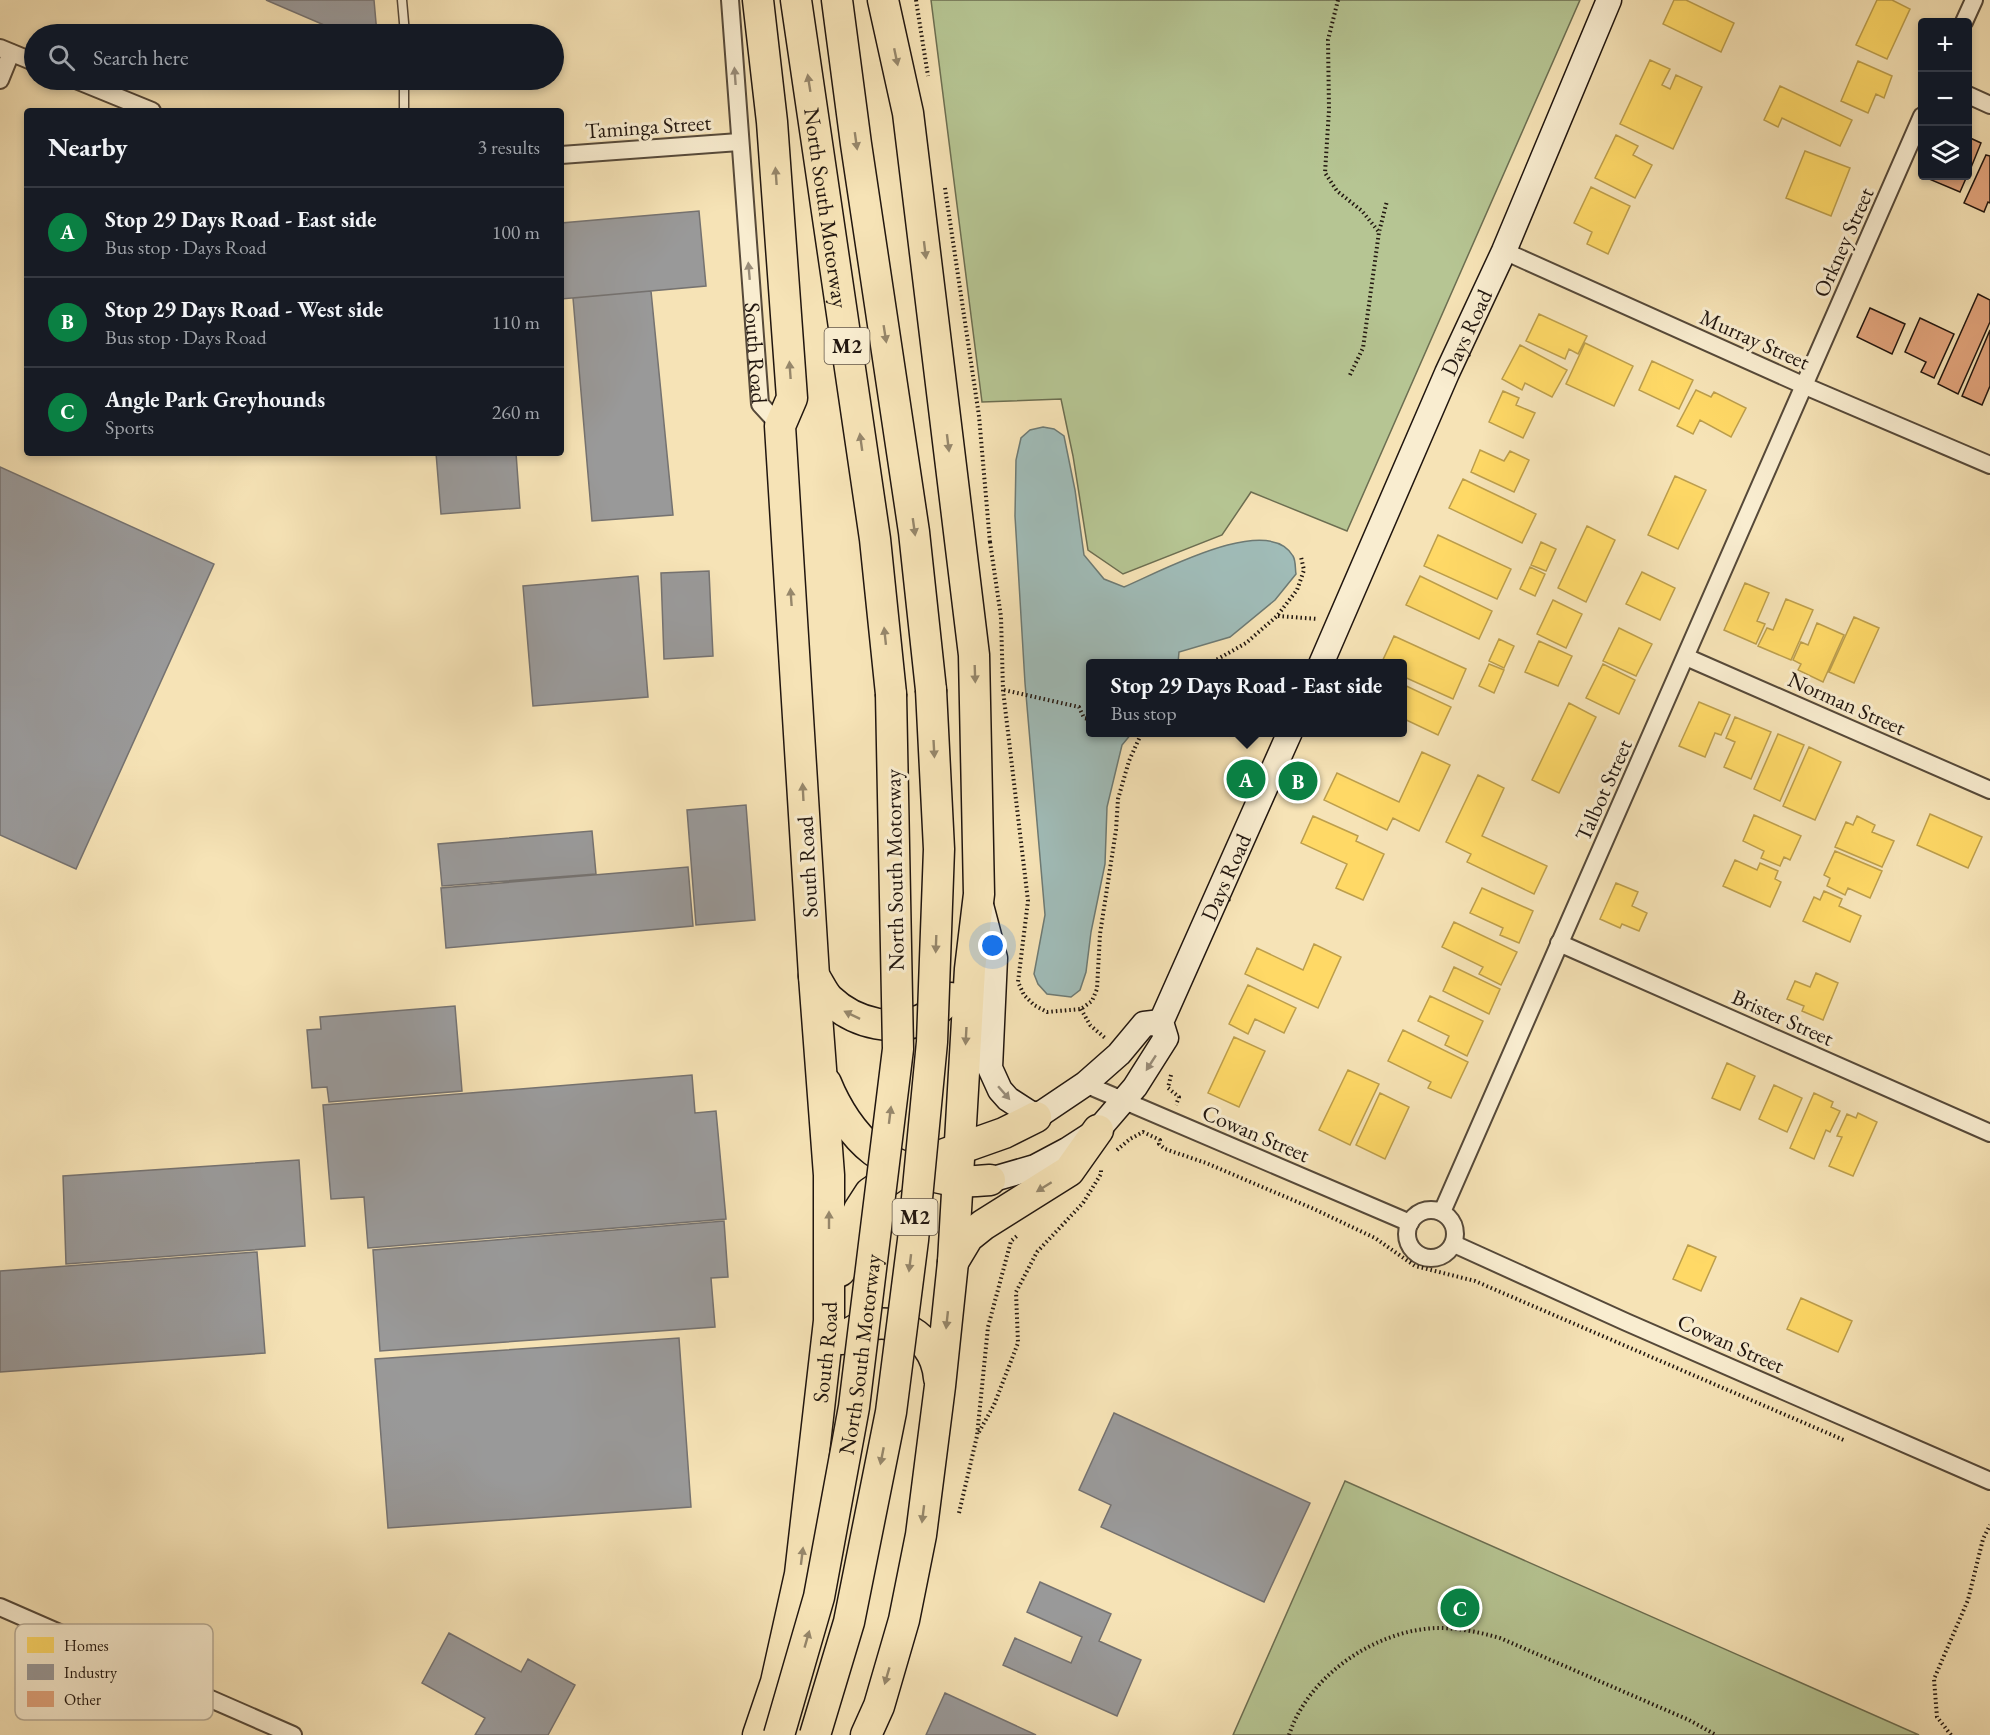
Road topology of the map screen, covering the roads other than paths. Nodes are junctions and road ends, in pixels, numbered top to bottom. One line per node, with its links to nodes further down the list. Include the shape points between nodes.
1 (402, 0): 10 (lane)
2 (730, 0): 21 (street, South Road, one-way to 2)
3 (758, 0): 25 (highway, one-way to 3, via 792,398 772,122)
4 (796, 0): 58 (highway, North South Motorway / M2, one-way to 4, bridge, via 819,1597 854,1407 898,1049 891,694 875,539)
5 (837, 0): 59 (highway, North South Motorway / M2, one-way to 59, bridge, via 914,532 931,690 939,849 932,1042 891,1412 849,1622)
6 (884, 0): 31 (highway, one-way to 31, via 908,113 974,655)
7 (1609, 0): 23 (street, Days Road)
8 (1974, 0): 9 (street)
9 (1966, 18)
10 (404, 24)
11 (6, 50): 12 (street); 13 (street)
12 (24, 58)
13 (0, 80)
14 (101, 90): 18 (street)
15 (404, 90): 19 (lane)
16 (1972, 97): 17 (street)
17 (1990, 105)
18 (145, 108)
19 (404, 108)
20 (1919, 126): 24 (street, Orkney Street)
21 (739, 142): 22 (street, Taminga Street); 25 (street, South Road, one-way to 21, via 760,404)
22 (564, 155)
23 (1504, 251): 24 (street, Murray Street); 28 (street, Days Road)
24 (1805, 386): 26 (street, Murray Street); 27 (street, Talbot Street)
25 (780, 426): 34 (highway, South Road, one-way to 25)
26 (1990, 465)
27 (1686, 657): 30 (street, Norman Street); 32 (street, Talbot Street)
28 (1323, 659)
29 (1288, 737): 35 (street, Days Road)
30 (1990, 790)
31 (979, 894): 33 (highway); 38 (street, one-way to 38, via 995,957 990,1068 999,1090)
32 (1559, 943): 39 (street, Brister Street); 45 (street, Talbot Street)
33 (970, 969): 34 (highway, one-way to 34, via 950,998 928,1016 902,1025 874,1024 848,1014 828,998); 41 (highway, one-way to 41)
34 (814, 976): 42 (highway, via 822,1070 830,1092 847,1121 874,1151); 49 (highway, South Road, one-way to 34, via 829,1175)
35 (1161, 1022): 36 (street, via 1144,1024 1119,1054); 37 (street, Days Road, one-way to 37, via 1167,1038)
36 (1085, 1084): 37 (street, Cowan Street); 38 (street)
37 (1124, 1100): 40 (street, Days Road); 46 (street, Cowan Street)
38 (1036, 1117): 41 (highway)
39 (1990, 1133)
40 (1106, 1141): 43 (street, Days Road, via 1067,1150 1035,1167); 48 (highway, one-way to 48, via 1069,1171 983,1225 968,1237)
41 (959, 1149): 42 (highway); 44 (highway)
42 (908, 1167): 44 (highway); 49 (highway, via 870,1193 859,1210 850,1231)
43 (990, 1180): 44 (highway)
44 (958, 1181): 48 (highway)
45 (1442, 1212): 46 (street, via 1427,1210); 47 (street, via 1455,1229)
46 (1410, 1223): 47 (street, via 1407,1238 1421,1257 1444,1256)
47 (1454, 1244): 52 (street, Cowan Street)
48 (953, 1262): 51 (highway, one-way to 51)
49 (829, 1321): 50 (highway, South Road)
50 (824, 1367): 51 (highway, via 843,1337 860,1327 880,1323 899,1326 930,1349 938,1367); 57 (highway, South Road, one-way to 50, via 776,1682 800,1574)
51 (940, 1386): 60 (highway, one-way to 60, via 921,1535 904,1620 879,1706)
52 (1990, 1480)
53 (0, 1607): 54 (street)
54 (39, 1624)
55 (213, 1700): 56 (street)
56 (293, 1735)
57 (758, 1735)
58 (779, 1735)
59 (815, 1735)
60 (866, 1735)

